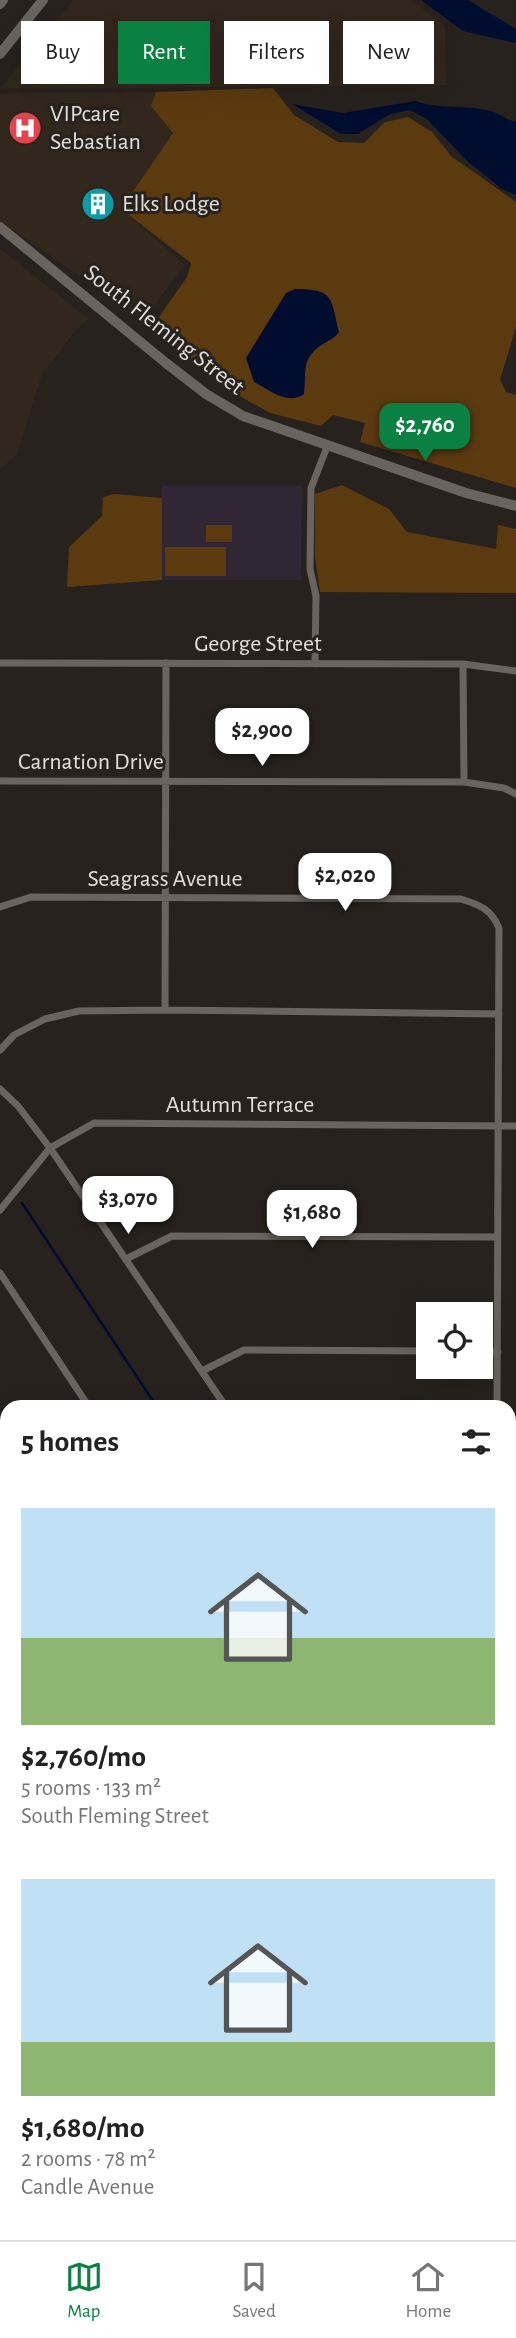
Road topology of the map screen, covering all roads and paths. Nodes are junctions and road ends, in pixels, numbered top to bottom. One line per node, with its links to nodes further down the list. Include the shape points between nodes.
1 (43, 0): 2 (street)
2 (0, 54)
3 (0, 227): 4 (street, South Fleming Street, via 206,394 243,416)
4 (327, 447): 5 (street, South Fleming Street); 8 (street, via 311,488)
5 (516, 506)
6 (0, 663): 7 (street, George Street)
7 (166, 663): 8 (street, George Street); 12 (street)
8 (315, 664): 9 (street, George Street)
9 (463, 664): 10 (street, George Street); 13 (street)
10 (516, 671)
11 (0, 781): 12 (street, Carnation Drive)
12 (165, 781): 13 (street, Carnation Drive); 15 (street)
13 (464, 782): 14 (street, Carnation Drive)
14 (516, 794)
15 (166, 899): 16 (street, Seagrass Avenue, via 31,897); 17 (street); 18 (street, Seagrass Avenue, via 461,899 481,905 499,928)
16 (0, 907)
17 (165, 1010): 18 (street); 19 (street, via 79,1011 45,1019 14,1035)
18 (499, 1013): 21 (street, Seagrass Avenue)
19 (0, 1050)
20 (0, 1088): 23 (street)
21 (498, 1126): 22 (street, Autumn Terrace); 23 (street, Autumn Terrace, via 94,1123); 25 (street, Seagrass Avenue)
22 (516, 1126)
23 (50, 1148): 24 (street, Autumn Terrace); 26 (street)
24 (0, 1210)
25 (497, 1237): 26 (street, via 172,1236); 30 (street, Seagrass Avenue)
26 (126, 1259): 31 (street)
27 (0, 1273): 32 (street)
28 (416, 1351): 31 (street, via 244,1350)
29 (493, 1352): 30 (street)
30 (498, 1352): 34 (street, Seagrass Avenue)
31 (202, 1371): 33 (street)
32 (84, 1400)
33 (221, 1400)
34 (497, 1400)

